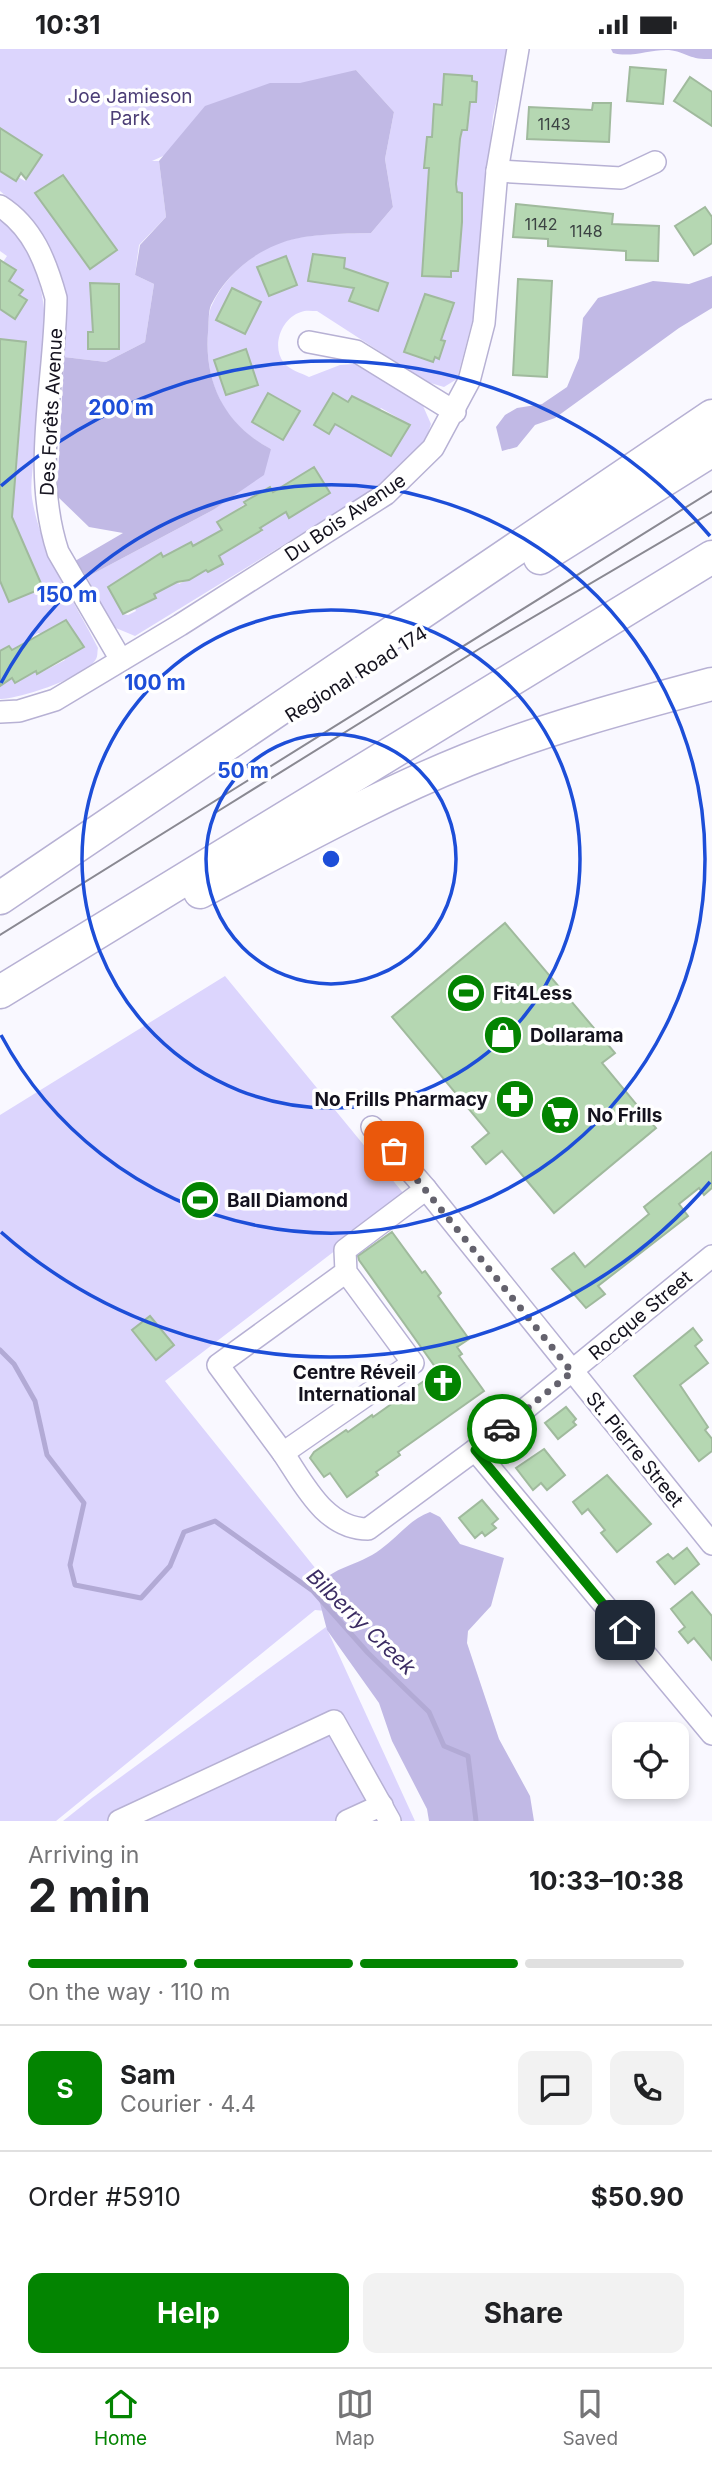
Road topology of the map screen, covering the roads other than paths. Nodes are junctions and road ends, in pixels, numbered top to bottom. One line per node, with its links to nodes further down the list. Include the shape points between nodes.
1 (518, 49): 3 (street, Du Bois Avenue)
2 (655, 162): 3 (street, via 621,178)
3 (497, 171): 6 (street, Du Bois Avenue, via 484,323 469,381)
4 (0, 206): 10 (street, Des Forêts Avenue, via 35,241 56,298 44,485 52,535)
5 (309, 342): 6 (street, via 356,351)
6 (455, 412): 10 (street, Du Bois Avenue, via 433,448 386,494)
7 (712, 416): 15 (highway)
8 (712, 450): 15 (highway, Regional Road 174)
9 (712, 557): 16 (highway)
10 (121, 660): 14 (street, Du Bois Avenue, via 55,700)
11 (712, 673): 13 (highway)
12 (712, 684): 13 (highway)
13 (621, 708): 17 (highway, via 527,737 371,803)
14 (0, 712)
15 (0, 898)
16 (0, 992)
17 (0, 997)
18 (372, 1126): 19 (street, St. Pierre Street)
19 (426, 1189): 21 (street, via 345,1251); 22 (street, St. Pierre Street)
20 (712, 1255): 22 (street, Rocque Street)
21 (346, 1272): 24 (street, via 218,1365); 24 (street, via 413,1363)
22 (572, 1372): 23 (street, Rocque Street); 25 (street, St. Pierre Street)
23 (475, 1450): 24 (street, Rocque Street, via 368,1529 355,1529 323,1511); 26 (street)
24 (283, 1453)
25 (712, 1543)
26 (712, 1734)
27 (386, 1813): 28 (street, via 334,1721); 29 (street)
28 (119, 1821)
29 (346, 1821)

